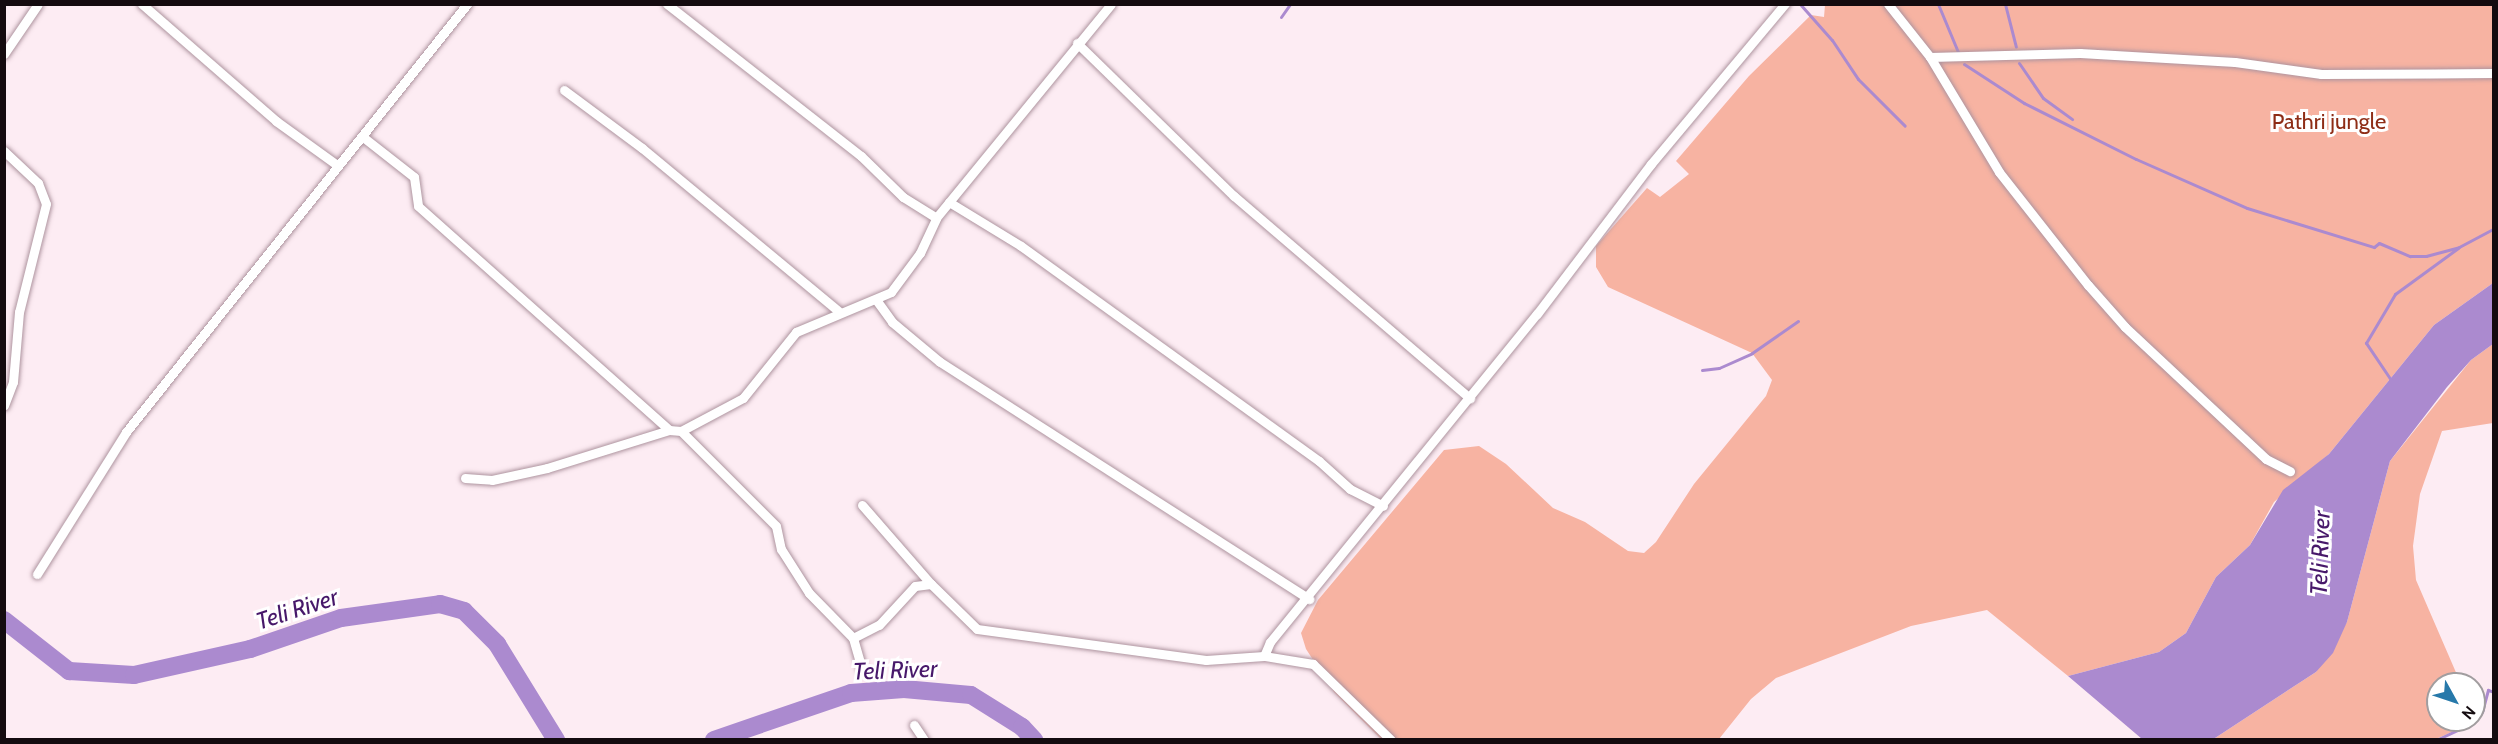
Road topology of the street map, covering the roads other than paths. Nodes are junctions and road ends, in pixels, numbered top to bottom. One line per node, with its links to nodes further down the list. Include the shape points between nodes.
1 (38, 4): 9 (street)
2 (142, 4): 15 (street, via 276,121)
3 (467, 4): 13 (street)
4 (668, 4): 17 (street, via 861,156 903,197)
5 (1111, 4): 8 (street)
6 (1785, 4): 20 (street, via 1651,165)
7 (1888, 4): 10 (street)
8 (1077, 42): 16 (street); 20 (street, via 1234,196)
9 (4, 54)
10 (1930, 57): 11 (street, via 2080,53 2235,62 2321,74); 24 (street, via 1999,172 2095,293 2125,327 2266,459)
11 (2493, 73)
12 (564, 90): 19 (street, via 642,148)
13 (363, 137): 15 (street); 22 (street, via 414,177 418,206)
14 (4, 151): 21 (street, via 38,183 46,204 19,312 13,382)
15 (337, 165): 28 (street, via 126,432)
16 (949, 202): 17 (street); 27 (street, via 1021,246 1319,461 1350,489)
17 (936, 218): 18 (street, via 920,253 891,292)
18 (877, 301): 19 (street); 30 (street, via 892,322 966,380)
19 (838, 311): 23 (street, via 796,332 753,388 733,406)
20 (1470, 398): 27 (street)
21 (4, 405)
22 (669, 430): 23 (street); 25 (street, via 547,468 492,480)
23 (681, 431): 31 (street, via 771,519 781,549 808,593)
24 (2290, 471)
25 (465, 478)
26 (862, 505): 29 (street)
27 (1383, 506): 30 (street)
28 (37, 574)
29 (931, 584): 31 (street, via 915,586 879,625); 32 (street, via 977,630 1206,660)
30 (1309, 599): 32 (street, via 1270,642)
31 (854, 638): 33 (street)
32 (1264, 656): 36 (street, via 1313,664)
33 (862, 670)
34 (914, 725): 35 (street)
35 (924, 740)
36 (1390, 740)

